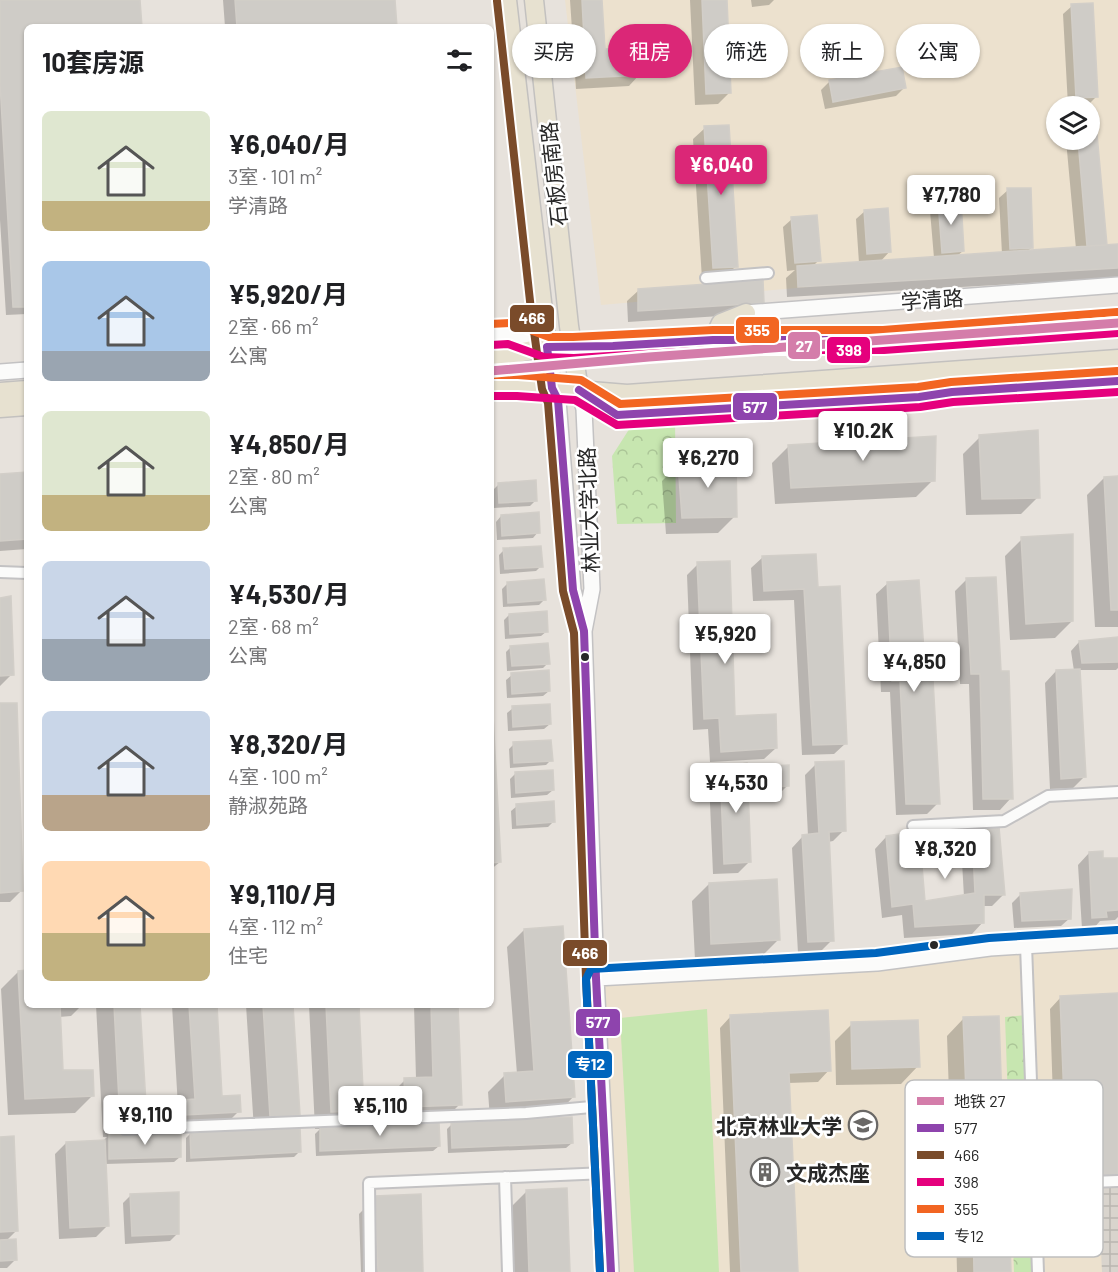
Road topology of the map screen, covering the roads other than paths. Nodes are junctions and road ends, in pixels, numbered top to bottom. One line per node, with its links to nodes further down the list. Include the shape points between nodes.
1 (507, 0): 10 (main road, 石板房南路)
2 (534, 0): 11 (main road, 石板房南路)
3 (768, 273): 4 (street)
4 (706, 278)
5 (1118, 285): 6 (street, 学清路)
6 (746, 313): 9 (main road, via 721,322)
7 (1118, 322): 9 (main road, 学清路, via 883,340)
8 (494, 335): 10 (street, 学清路, via 509,333)
9 (713, 340): 11 (main road, 学清路)
10 (548, 347): 11 (main road, 学清路); 12 (main road, 学清路); 18 (main road, 石板房南路)
11 (573, 348): 20 (main road, 石板房南路)
12 (494, 356)
13 (1118, 359): 20 (main road, via 627,394)
14 (24, 370): 15 (street)
15 (0, 372)
16 (1118, 381): 20 (street, via 616,416)
17 (494, 386): 18 (main road)
18 (552, 388): 20 (main road); 26 (street, 林业大学北路, via 558,400 573,591)
19 (24, 390): 21 (main road)
20 (579, 390): 26 (street, 林业大学北路, via 584,409 592,589)
21 (0, 392)
22 (24, 406): 23 (main road)
23 (0, 408)
24 (0, 572): 25 (street)
25 (24, 573)
26 (584, 631): 31 (street, 林业大学北路)
27 (1118, 792): 28 (street, via 1048,796 1004,821)
28 (913, 826)
29 (1118, 940): 30 (street)
30 (1026, 945): 31 (street, via 877,963); 32 (street)
31 (596, 978): 33 (street, 林业大学北路)
32 (1032, 1080)
33 (602, 1106): 34 (street, via 526,1113); 35 (street, 林业大学北路)
34 (125, 1129)
35 (606, 1173): 36 (street); 42 (street, 林业大学北路)
36 (505, 1177): 40 (street, via 369,1183); 41 (street)
37 (1118, 1180): 38 (street)
38 (1103, 1181)
39 (1038, 1257): 43 (street)
40 (370, 1272)
41 (508, 1272)
42 (611, 1272)
43 (1038, 1272)

